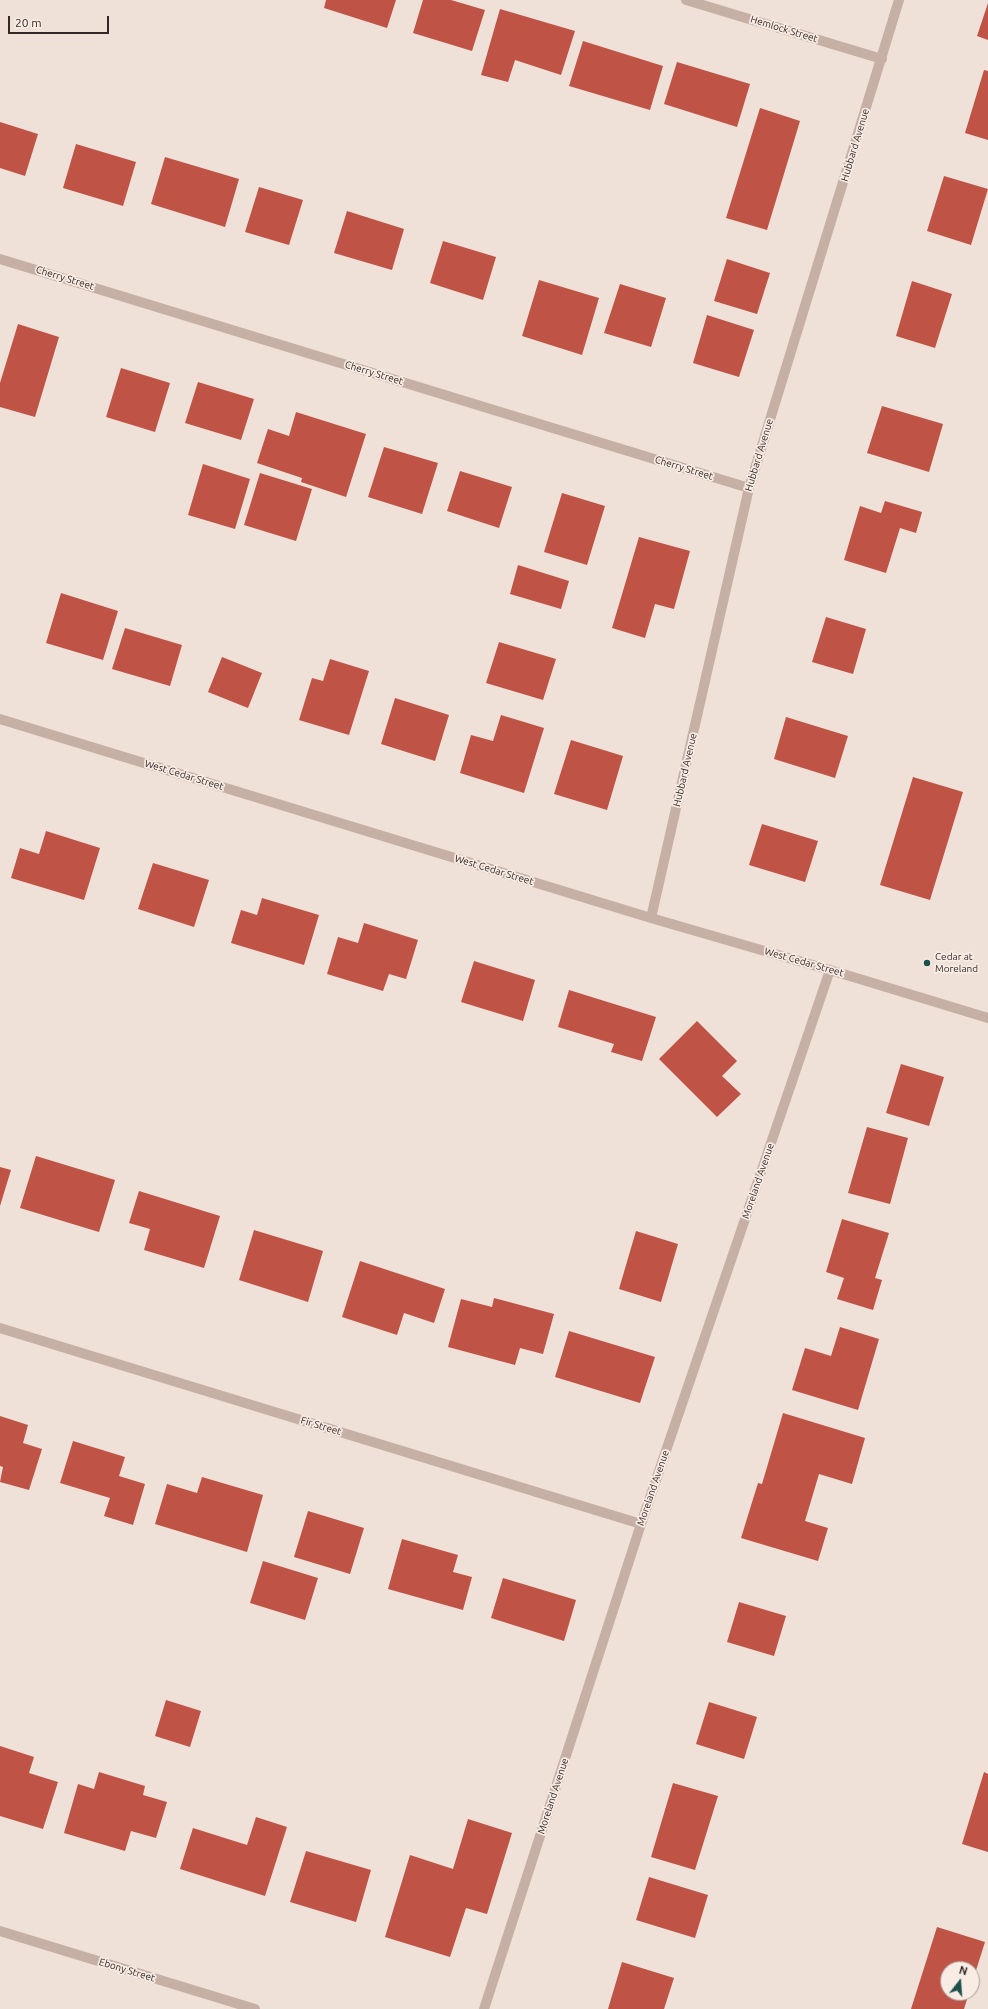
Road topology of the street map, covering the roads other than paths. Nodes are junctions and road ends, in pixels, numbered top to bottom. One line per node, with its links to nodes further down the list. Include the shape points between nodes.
1 (686, 0): 3 (street, Hemlock Street)
2 (899, 0): 3 (street, Hubbard Avenue)
3 (882, 59): 5 (street, Hubbard Avenue)
4 (0, 259): 5 (street, Cherry Street)
5 (749, 488): 7 (street, Hubbard Avenue)
6 (0, 719): 7 (street, West Cedar Street)
7 (651, 918): 8 (street, West Cedar Street)
8 (830, 970): 9 (street, West Cedar Street); 11 (street, Moreland Avenue)
9 (988, 1018)
10 (0, 1328): 11 (street, Fir Street)
11 (641, 1524): 14 (street, Moreland Avenue)
12 (0, 1931): 13 (street, Ebony Street)
13 (255, 2009)
14 (484, 2009)

